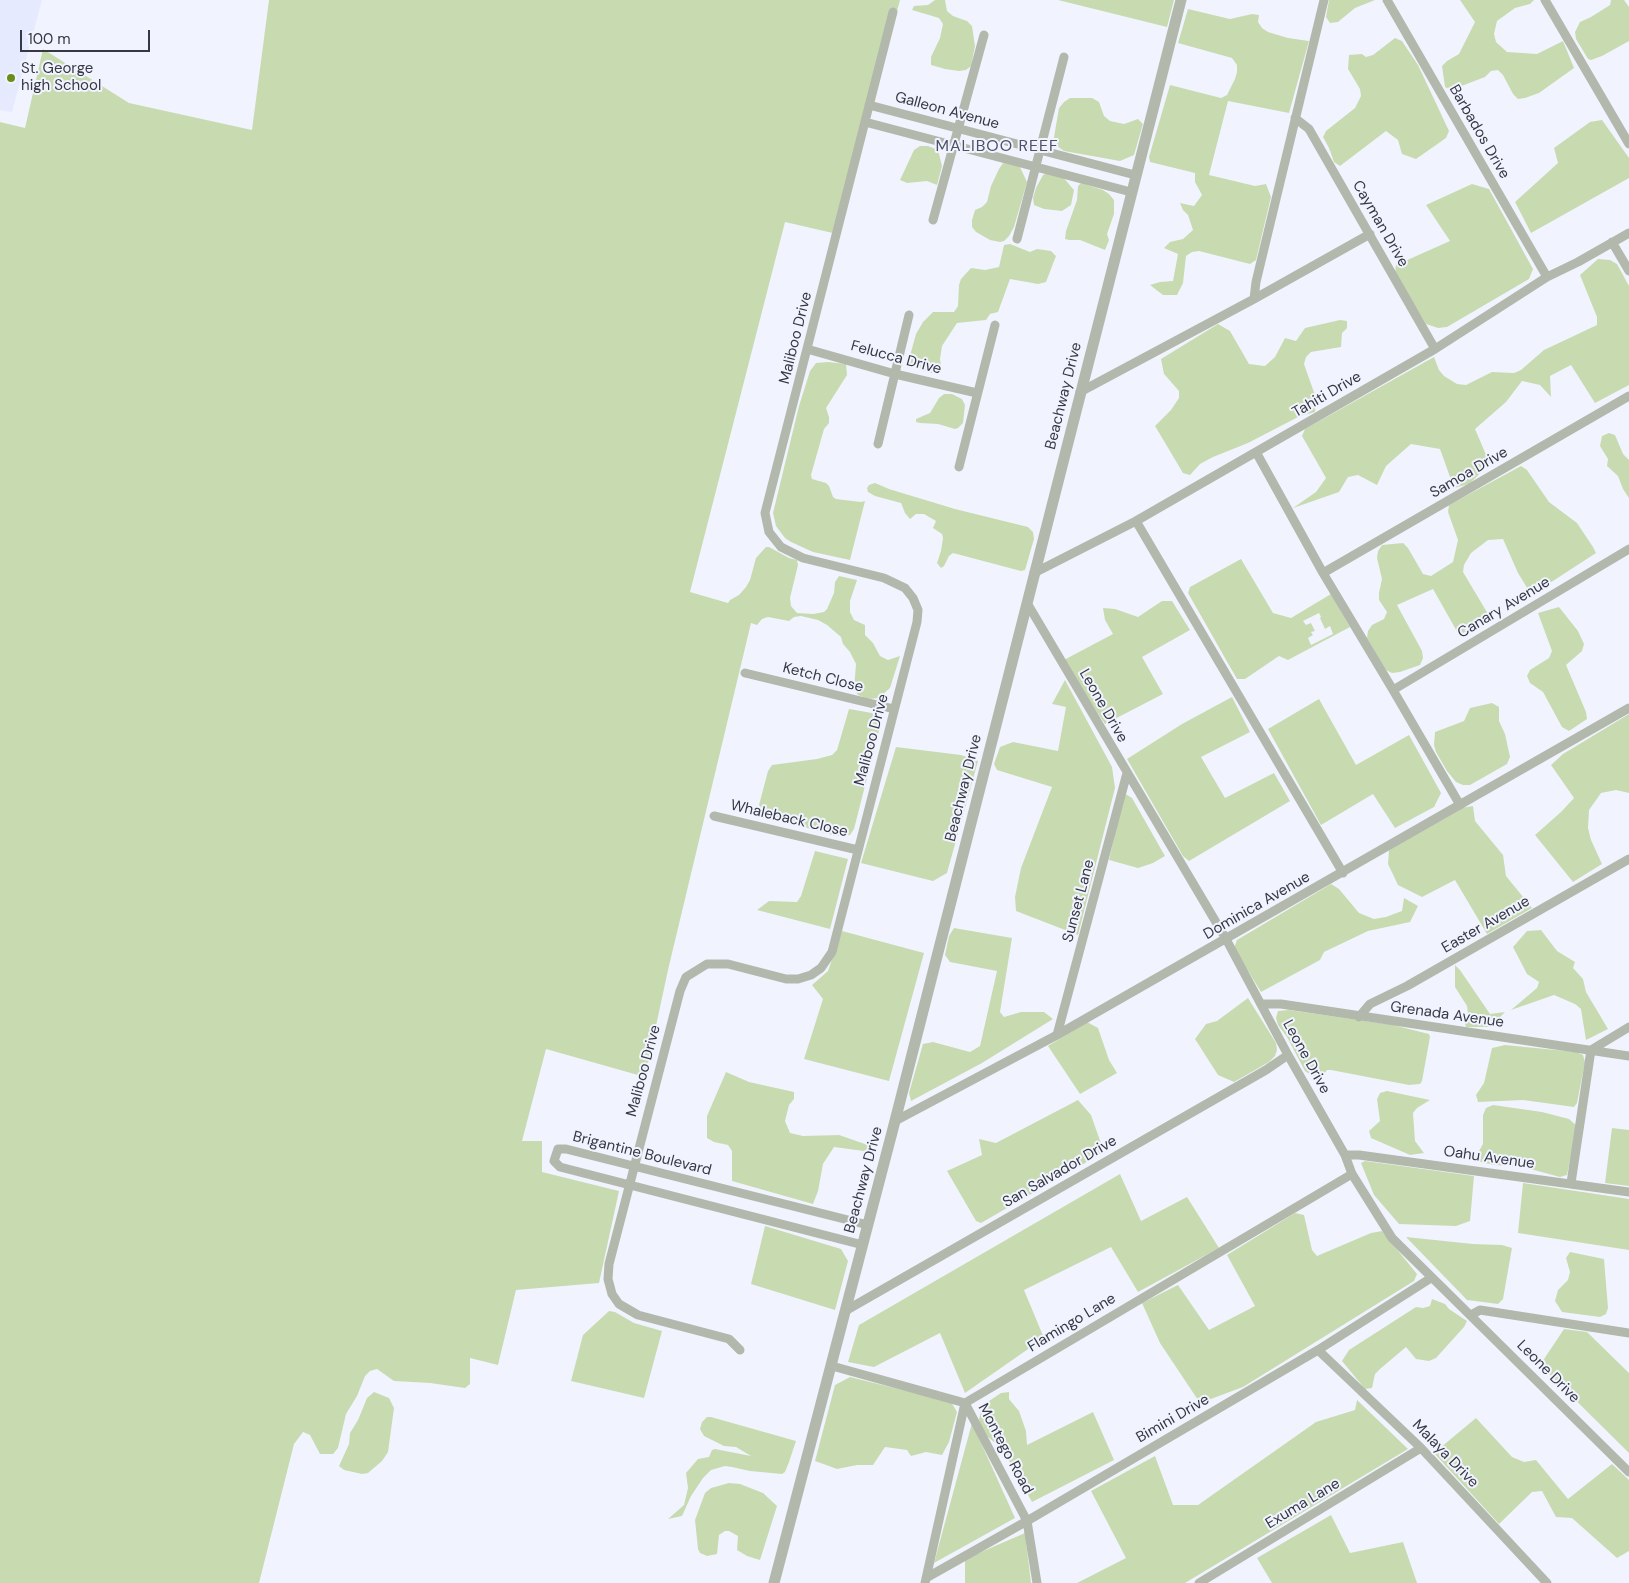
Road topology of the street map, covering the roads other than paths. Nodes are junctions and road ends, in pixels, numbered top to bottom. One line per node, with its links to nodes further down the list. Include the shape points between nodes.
1 (1181, 0): 16 (street, Beachway Drive)
2 (1324, 0): 9 (street)
3 (1387, 0): 24 (street, Barbados Drive)
4 (1545, 0): 12 (street)
5 (893, 12): 8 (street, Maliboo Drive)
6 (984, 35): 11 (street)
7 (1064, 57): 14 (street)
8 (869, 105): 10 (street, Maliboo Drive); 11 (street, Galleon Avenue)
9 (1295, 118): 20 (street, Cayman Drive, via 1309,129); 25 (street)
10 (864, 122): 13 (street, Galleon Avenue); 28 (street, Maliboo Drive)
11 (958, 129): 13 (street); 14 (street, Galleon Avenue)
12 (1629, 144)
13 (954, 146): 15 (street, Galleon Avenue); 18 (street)
14 (1039, 150): 15 (street); 16 (street, Galleon Avenue)
15 (1036, 166): 17 (street, Galleon Avenue); 21 (street)
16 (1135, 175): 17 (street, Beachway Drive)
17 (1131, 192): 31 (street, Beachway Drive)
18 (934, 220)
19 (1629, 233): 22 (street, Tahiti Drive)
20 (1370, 234): 25 (street); 29 (street, Cayman Drive)
21 (1017, 239)
22 (1612, 242): 23 (street); 24 (street, Tahiti Drive)
23 (1629, 271)
24 (1547, 277): 29 (street, Tahiti Drive)
25 (1254, 299): 31 (street)
26 (909, 315): 30 (street)
27 (995, 325): 32 (street)
28 (807, 349): 30 (street, Felucca Drive); 45 (street, Maliboo Drive, via 765,513 769,532 781,547 803,558 884,578 905,588 913,598 918,610 917,622)
29 (1435, 349): 35 (street, Tahiti Drive)
30 (896, 374): 32 (street, Felucca Drive); 34 (street)
31 (1080, 392): 39 (street, Beachway Drive)
32 (977, 393): 36 (street)
33 (1629, 396): 40 (street, Samoa Drive)
34 (878, 444)
35 (1256, 452): 37 (street, Tahiti Drive); 40 (street)
36 (959, 467)
37 (1136, 521): 39 (street, Tahiti Drive); 51 (street)
38 (1629, 549): 43 (street, Canary Avenue)
39 (1034, 573): 41 (street, Beachway Drive)
40 (1323, 573): 43 (street)
41 (1027, 603): 46 (street, Leone Drive); 60 (street, Beachway Drive)
42 (745, 673): 45 (street, Ketch Close)
43 (1394, 690): 47 (street)
44 (1629, 708): 47 (street, Dominica Avenue)
45 (894, 709): 49 (street, Maliboo Drive)
46 (1127, 773): 52 (street, Leone Drive); 56 (street, Sunset Lane)
47 (1460, 805): 51 (street, Dominica Avenue)
48 (714, 816): 49 (street, Whaleback Close)
49 (858, 850): 62 (street, Maliboo Drive, via 832,952 811,975 786,979 728,964 707,964 686,977)
50 (1629, 860): 54 (street, Easter Avenue, via 1408,986 1370,1004)
51 (1343, 872): 52 (street, Dominica Avenue)
52 (1226, 940): 53 (street, Leone Drive); 56 (street, Dominica Avenue)
53 (1260, 1004): 54 (street, Grenada Avenue); 58 (street, Leone Drive)
54 (1359, 1016): 57 (street, Grenada Avenue)
55 (1629, 1028): 57 (street)
56 (1057, 1035): 60 (street, Dominica Avenue)
57 (1591, 1050): 59 (street, Grenada Avenue); 64 (street)
58 (1288, 1055): 61 (street, Leone Drive); 70 (street, San Salvador Drive)
59 (1629, 1056)
60 (895, 1121): 67 (street, Beachway Drive)
61 (1345, 1155): 63 (street, Leone Drive); 64 (street, Oahu Avenue)
62 (634, 1166): 65 (street, Maliboo Drive); 65 (street, Brigantine Boulevard, via 566,1149 558,1149 554,1161 560,1167); 67 (street, Brigantine Boulevard)
63 (1352, 1174): 69 (street, Leone Drive, via 1392,1238); 76 (street, Flamingo Lane)
64 (1571, 1184): 66 (street, Oahu Avenue)
65 (629, 1186): 68 (street, Brigantine Boulevard); 73 (street, Maliboo Drive, via 609,1264 612,1294 619,1304 638,1315 729,1339)
66 (1629, 1192)
67 (868, 1225): 68 (street, Beachway Drive)
68 (862, 1245): 70 (street, Beachway Drive)
69 (1431, 1278): 71 (street, Leone Drive); 74 (street, Bimini Drive)
70 (845, 1311): 75 (street, Beachway Drive)
71 (1471, 1315): 72 (street, via 1480,1310); 78 (street, Leone Drive)
72 (1629, 1333)
73 (740, 1350)
74 (1318, 1350): 77 (street, Malaya Drive); 79 (street, Bimini Drive)
75 (832, 1366): 76 (street, Montego Road); 81 (street, Beachway Drive)
76 (965, 1403): 79 (street, Montego Road); 80 (street)
77 (1421, 1448): 83 (street, Exuma Lane); 84 (street, Malaya Drive)
78 (1629, 1472)
79 (1027, 1521): 80 (street, Bimini Drive); 82 (street, Montego Road)
80 (925, 1581)
81 (774, 1583)
82 (1037, 1583)
83 (1199, 1583)
84 (1547, 1583)

